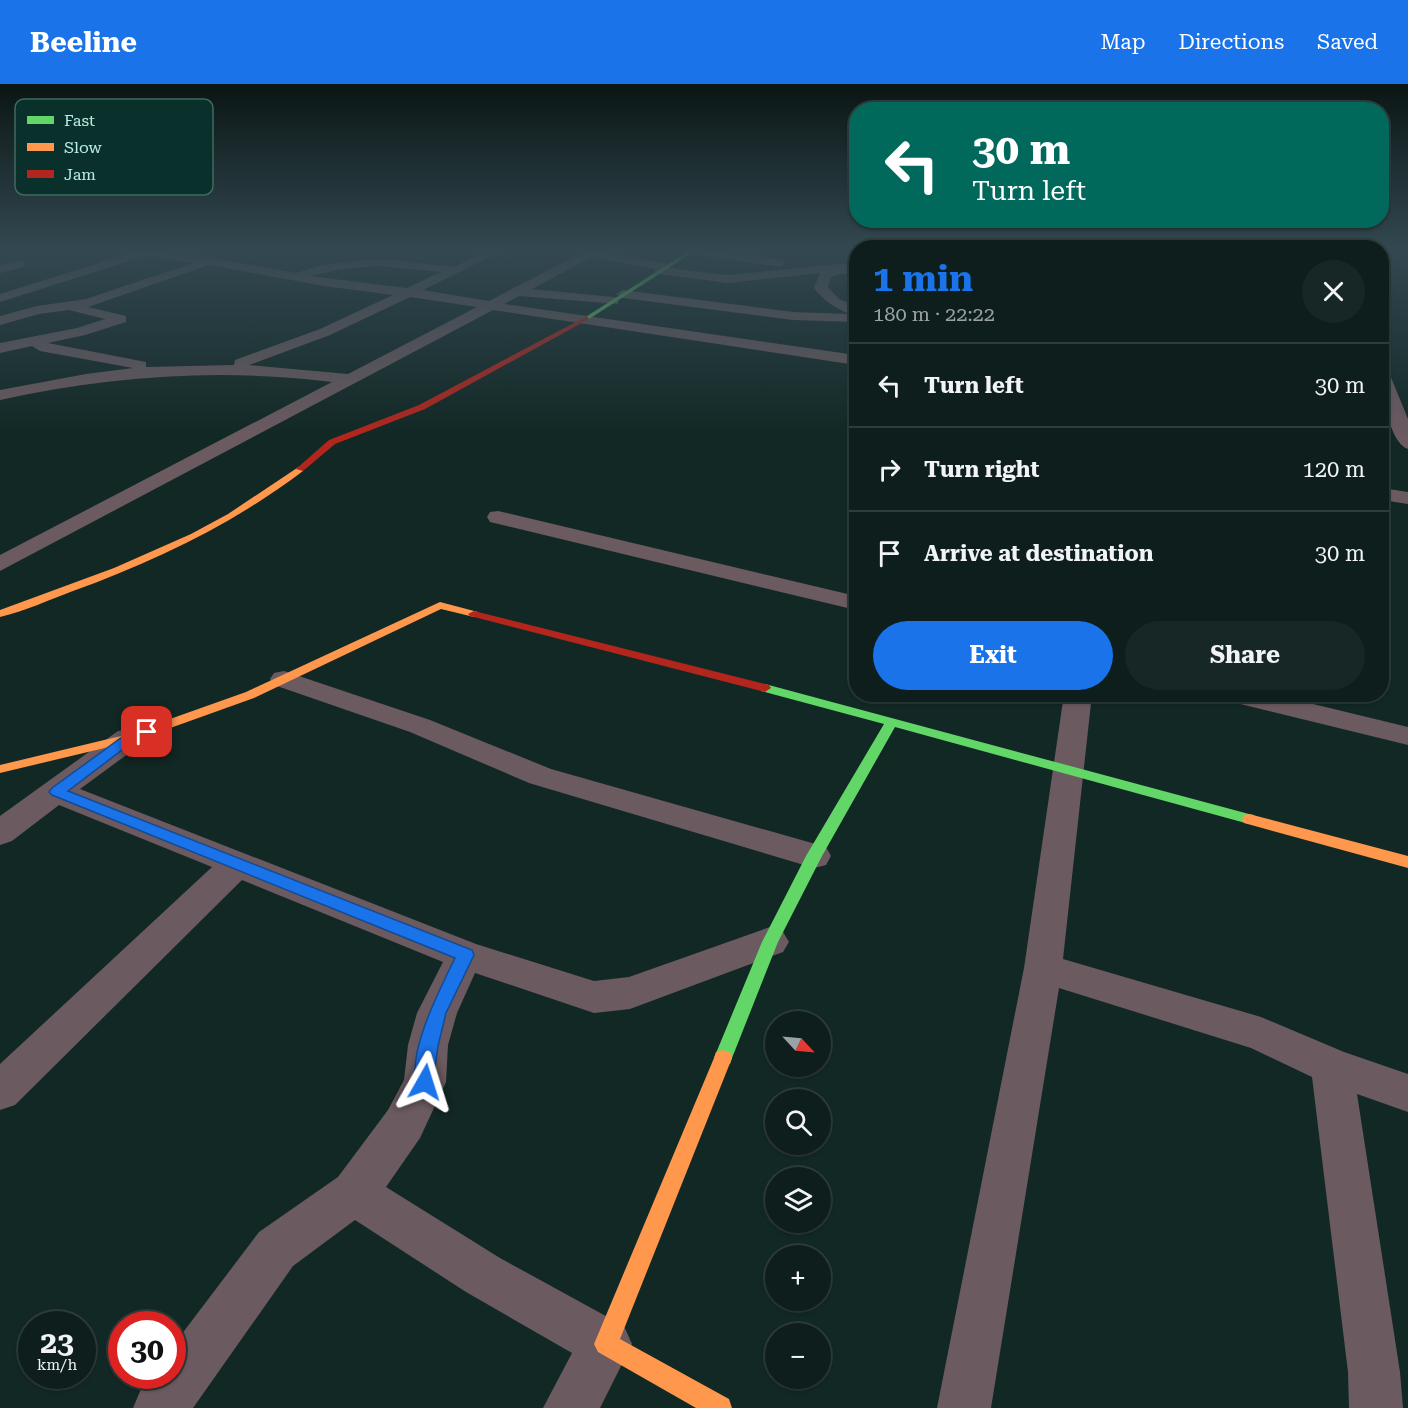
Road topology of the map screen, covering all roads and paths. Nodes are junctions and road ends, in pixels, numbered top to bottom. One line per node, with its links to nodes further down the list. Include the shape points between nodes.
1 (28, 313): 9 (street)
2 (95, 313): 12 (street, via 121,319)
3 (364, 313): 15 (street, via 326,332)
4 (479, 313): 17 (street)
5 (537, 313): 10 (street)
6 (595, 313): 10 (street)
7 (763, 313): 8 (street)
8 (849, 318)
9 (0, 321)
10 (583, 321): 14 (street); 28 (street, via 422,407 332,442 266,497 229,519 96,579)
11 (0, 337): 12 (street)
12 (29, 343): 13 (street); 16 (street)
13 (0, 348)
14 (849, 359)
15 (228, 368): 16 (street); 17 (street)
16 (170, 371): 19 (street)
17 (347, 379): 26 (street)
18 (1389, 386): 20 (street)
19 (5, 392)
20 (1400, 404): 22 (street)
21 (1389, 426): 22 (street)
22 (1402, 440)
23 (1389, 495): 24 (street)
24 (1408, 498)
25 (498, 517): 27 (street)
26 (0, 564)
27 (849, 601)
28 (0, 614)
29 (284, 679): 32 (street, via 440,605); 34 (street); 39 (street, via 420,726 540,776)
30 (1077, 702): 36 (street)
31 (1285, 702): 33 (street)
32 (892, 721): 36 (street); 39 (street)
33 (1408, 736)
34 (129, 738): 35 (street); 37 (street)
35 (0, 770)
36 (1066, 770): 40 (street); 44 (street)
37 (57, 792): 38 (street); 41 (street)
38 (0, 833)
39 (813, 856): 42 (street)
40 (1408, 862)
41 (237, 864): 43 (street); 46 (street)
42 (770, 942): 43 (street, via 630,993 594,997); 49 (street)
43 (465, 955): 48 (street, via 437,1013 428,1046 425,1082 404,1124)
44 (1043, 968): 45 (street, via 1261,1034); 53 (street)
45 (1332, 1066): 47 (street); 54 (street)
46 (0, 1091)
47 (1408, 1093)
48 (354, 1192): 49 (street, via 483,1275); 50 (street, via 276,1250)
49 (606, 1344): 51 (street); 52 (street)
50 (160, 1408)
51 (570, 1408)
52 (720, 1408)
53 (964, 1408)
54 (1376, 1408)

